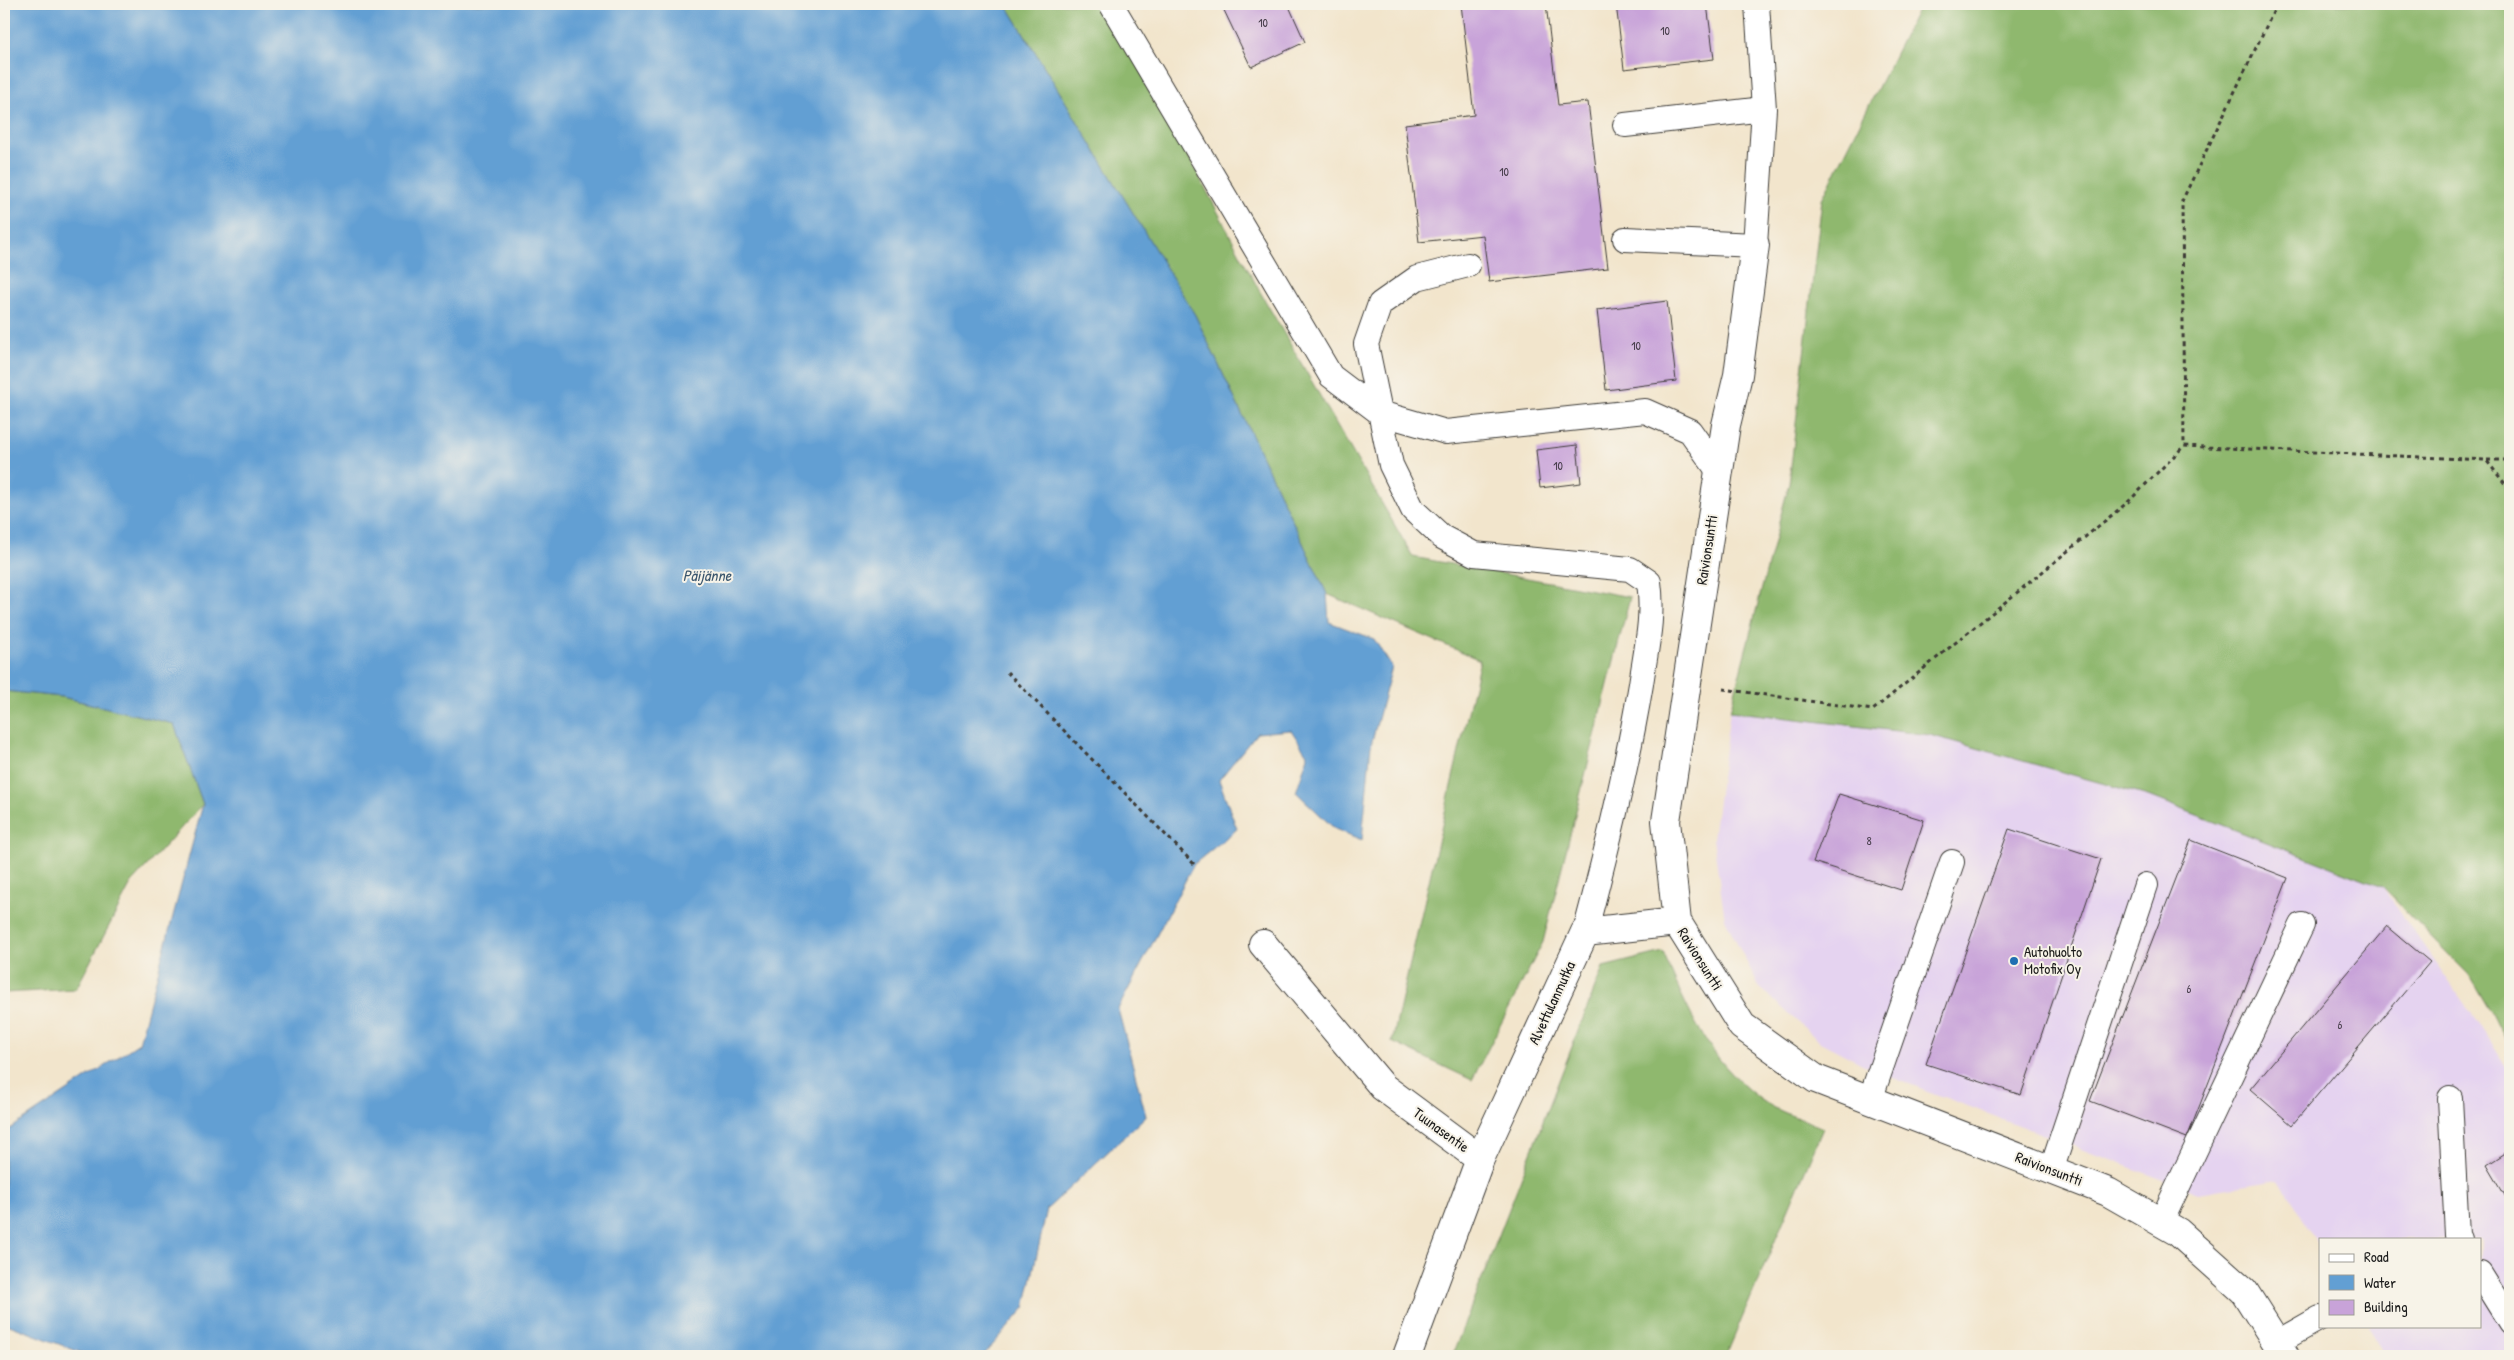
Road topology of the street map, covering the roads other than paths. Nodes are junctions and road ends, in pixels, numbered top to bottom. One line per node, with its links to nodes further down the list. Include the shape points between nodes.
1 (1111, 4): 8 (lane, via 1331,376)
2 (1758, 4): 3 (lane)
3 (1764, 108): 4 (lane); 6 (lane)
4 (1625, 125)
5 (1625, 239): 6 (lane)
6 (1755, 245): 9 (street, Raivionsuntti, via 1738,375)
7 (1468, 265): 8 (lane, via 1417,278 1380,304 1366,344)
8 (1380, 413): 9 (lane, via 1446,432 1645,411 1690,431); 14 (lane, via 1391,465 1413,510 1442,537 1474,554 1630,569 1649,582 1653,607 1631,745)
9 (1719, 472): 12 (street, Raivionsuntti, via 1666,821)
10 (1952, 862): 17 (lane)
11 (2146, 886): 19 (lane)
12 (1677, 922): 14 (street); 17 (street, Raivionsuntti, via 1742,1026 1816,1079)
13 (2302, 925): 20 (lane)
14 (1585, 932): 18 (street, Alvettulanmutka)
15 (1263, 944): 18 (street, Tuunasentie, via 1383,1087)
16 (2450, 1098): 21 (lane)
17 (1870, 1100): 19 (street, Raivionsuntti)
18 (1480, 1159): 26 (street, Tuunasentie)
19 (2051, 1170): 20 (street, Raivionsuntti, via 2108,1192)
20 (2161, 1222): 25 (street, Raivionsuntti, via 2178,1232 2244,1292)
21 (2455, 1238)
22 (2482, 1277): 24 (lane)
23 (2319, 1319): 25 (lane)
24 (2510, 1322)
25 (2281, 1349)
26 (1407, 1356)

